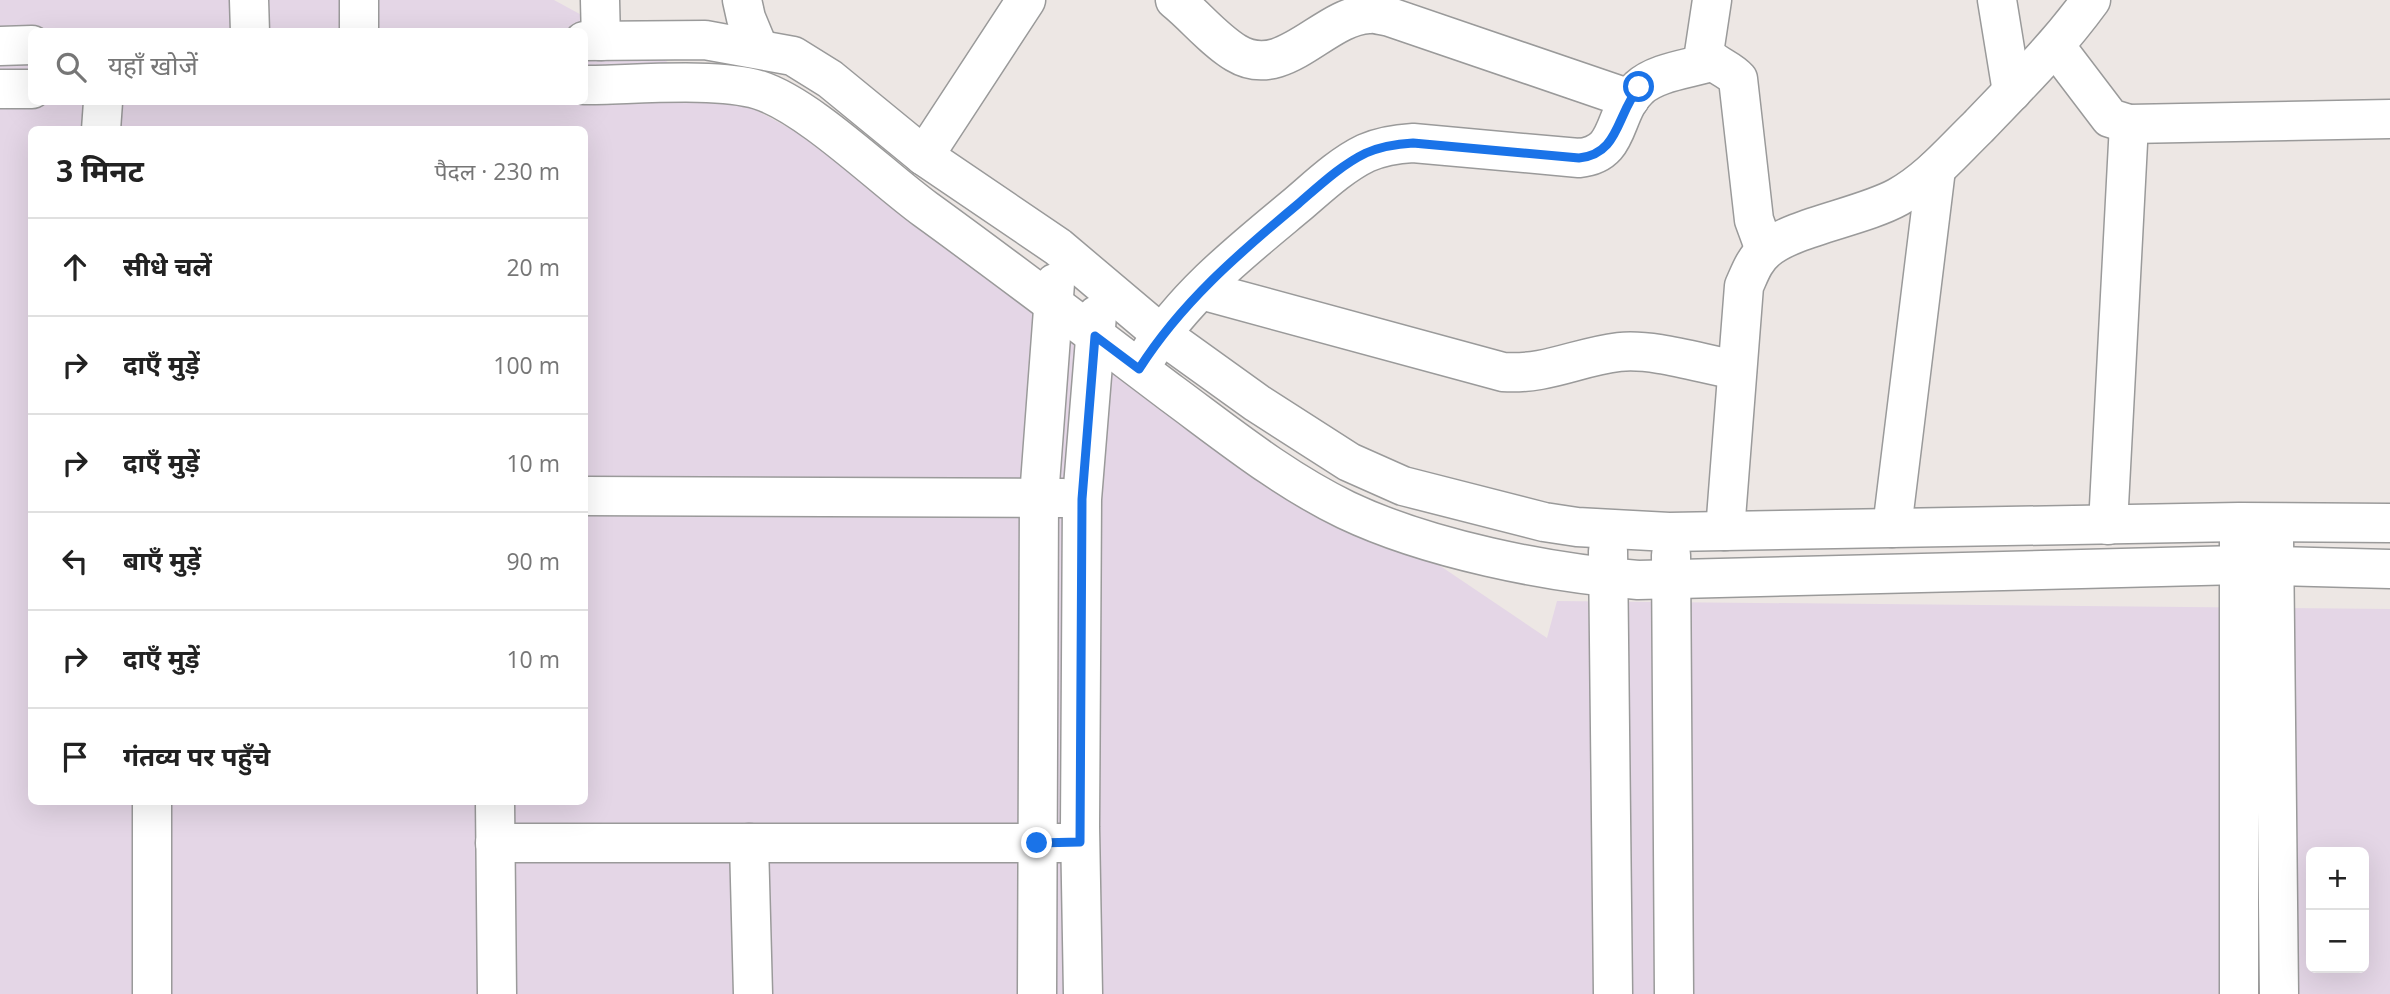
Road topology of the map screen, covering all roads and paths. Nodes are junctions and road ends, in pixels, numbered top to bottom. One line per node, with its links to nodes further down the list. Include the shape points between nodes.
1 (249, 0): 10 (street)
2 (359, 0): 11 (street)
3 (600, 0): 12 (street)
4 (742, 0): 15 (street)
5 (1026, 0): 27 (street)
6 (1175, 0): 22 (street, via 1236,53 1252,59 1272,60 1345,21 1368,14 1390,17)
7 (1712, 0): 17 (street, via 1703,41)
8 (1997, 0): 21 (street)
9 (2091, 0): 16 (street)
10 (250, 28)
11 (359, 28)
12 (593, 41): 15 (street, via 705,40)
13 (28, 45): 14 (street)
14 (0, 46)
15 (758, 47): 27 (street, via 793,56 830,79)
16 (2056, 47): 21 (street); 25 (street, via 2102,110)
17 (1711, 62): 22 (street, via 1652,79); 30 (street, via 1731,71 1742,92 1754,220)
18 (588, 85): 33 (street, via 703,85 755,89 774,96)
19 (0, 89): 20 (street)
20 (28, 89)
21 (2012, 92): 28 (street)
22 (1630, 99): 32 (street, via 1605,150 1594,157 1413,143 1388,145 1365,154 1242,250)
23 (103, 105): 26 (street)
24 (2390, 119): 25 (street)
25 (2129, 124): 43 (street)
26 (101, 126)
27 (924, 156): 29 (street)
28 (1936, 169): 30 (street, via 1901,196 1868,213 1782,239); 45 (street)
29 (1058, 247): 31 (street); 33 (street)
30 (1765, 250): 37 (street, via 1753,264 1745,286)
31 (1100, 285): 34 (street); 35 (street)
32 (1201, 290): 34 (street); 37 (street, via 1503,372 1549,371 1636,351)
33 (1054, 302): 35 (street); 39 (street)
34 (1161, 334): 36 (street); 44 (street, via 1308,437 1403,486 1544,522)
35 (1095, 336): 36 (street); 40 (street)
36 (1139, 369): 50 (street, via 1269,466 1346,510 1439,543)
37 (1737, 370): 46 (street)
38 (588, 496): 39 (street)
39 (1039, 497): 40 (street); 57 (street)
40 (1082, 499): 54 (street)
41 (2256, 522): 42 (street); 43 (street); 48 (street)
42 (2390, 523)
43 (2108, 525): 45 (street)
44 (1607, 528): 47 (street); 50 (street)
45 (1892, 528): 46 (street)
46 (1726, 531): 47 (street)
47 (1669, 532): 51 (street)
48 (2257, 565): 49 (street); 51 (street); 65 (street); 66 (street)
49 (2390, 569)
50 (1609, 578): 51 (street); 63 (street)
51 (1673, 580): 64 (street)
52 (152, 805): 58 (street)
53 (495, 805): 55 (street)
54 (1080, 842): 57 (street); 62 (street)
55 (495, 843): 56 (street); 59 (street)
56 (749, 843): 57 (street); 60 (street)
57 (1037, 843): 61 (street)
58 (152, 994)
59 (497, 994)
60 (753, 994)
61 (1037, 994)
62 (1083, 994)
63 (1614, 994)
64 (1674, 994)
65 (2239, 994)
66 (2278, 994)

